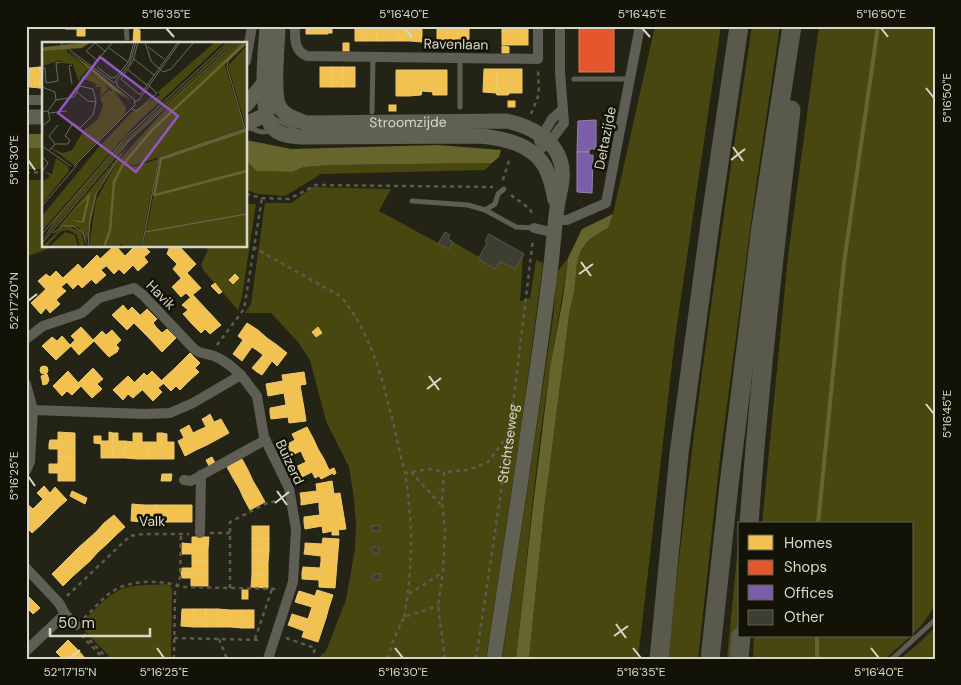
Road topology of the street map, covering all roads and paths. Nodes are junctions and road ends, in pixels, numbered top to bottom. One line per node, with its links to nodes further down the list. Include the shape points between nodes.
1 (126, 26): 12 (lane)
2 (252, 26): 13 (street)
3 (267, 26): 24 (street, via 265,94)
4 (278, 26): 19 (street)
5 (295, 26): 14 (street, Ravenlaan, via 298,49 307,56)
6 (538, 26): 16 (street)
7 (560, 26): 30 (street, via 564,123)
8 (640, 26): 18 (street, Deltazijde)
9 (739, 26): 89 (highway, via 679,454)
10 (792, 26): 90 (highway, via 761,227)
11 (796, 26): 57 (highway, via 800,39 774,255)
12 (127, 38)
13 (248, 49)
14 (373, 57): 15 (street, Ravenlaan); 23 (lane)
15 (460, 58): 16 (street, Ravenlaan); 22 (lane)
16 (538, 59): 28 (path, via 539,94)
17 (574, 79): 18 (lane)
18 (631, 79): 39 (street, Deltazijde, via 606,203 567,220)
19 (276, 93): 24 (street); 27 (street, via 279,106 286,114)
20 (26, 100): 21 (street)
21 (42, 100)
22 (460, 107)
23 (372, 112)
24 (251, 115): 27 (lane, Stroomzijde, via 293,127); 29 (street); 29 (lane, Stroomzijde, via 261,132)
25 (26, 116): 26 (street)
26 (42, 117)
27 (306, 123): 28 (street, Stroomzijde, via 507,122)
28 (526, 126): 30 (street, Stroomzijde)
29 (276, 131): 31 (street, Stroomzijde, via 301,137 495,137)
30 (545, 139): 31 (street); 39 (street, Stichtseweg, via 557,152 563,177)
31 (533, 154): 39 (street, Stichtseweg, via 544,166 550,180)
32 (42, 172): 33 (path)
33 (26, 173)
34 (504, 189): 36 (path, via 488,186 316,184 289,199); 38 (lane, via 498,194 495,204); 40 (path, Stichtseweg, via 530,209)
35 (248, 194): 36 (path)
36 (262, 198): 41 (path)
37 (412, 201): 38 (lane, via 468,205)
38 (485, 210): 40 (lane, via 516,228)
39 (556, 221): 40 (street); 88 (street, Stichtseweg)
40 (534, 228): 47 (path, Stichtseweg)
41 (253, 247): 43 (path, via 244,309); 52 (path, via 340,296 349,306 372,349)
42 (26, 340): 43 (street, Havik, via 43,326 82,313 99,298 134,288 195,350 204,356)
43 (211, 355): 44 (street, Havik, via 226,361)
44 (241, 375): 46 (street, via 170,414); 48 (street, Buizerd, via 257,396)
45 (26, 384): 46 (street)
46 (33, 410): 49 (street, via 30,462)
47 (509, 438): 51 (path, via 488,462 468,470); 87 (path, Stichtseweg)
48 (265, 440): 53 (street); 55 (street, Buizerd)
49 (26, 472)
50 (411, 472): 51 (path, via 431,468); 52 (path); 56 (path)
51 (444, 472): 56 (path)
52 (405, 473): 68 (path, via 412,540)
53 (201, 475): 54 (street, via 191,481); 58 (street)
54 (184, 480)
55 (291, 498): 59 (path, via 265,504 230,522); 66 (street, Buizerd, via 296,533)
56 (442, 506): 62 (path, via 445,529)
57 (749, 522)
58 (200, 533): 59 (path, Valk); 60 (path, Valk)
59 (231, 533): 64 (path)
60 (181, 534): 63 (path); 67 (path, Valk, via 130,536)
61 (26, 568): 70 (street, via 59,603)
62 (443, 572): 68 (path); 69 (path)
63 (177, 585): 64 (path); 73 (path, via 169,582 144,583 118,588); 74 (path, via 174,591)
64 (230, 588): 65 (path)
65 (272, 589): 66 (path); 77 (path)
66 (290, 592): 78 (street, Buizerd)
67 (70, 593)
68 (408, 594): 71 (path)
69 (438, 606): 71 (path); 86 (path)
70 (65, 614): 73 (street); 79 (street)
71 (404, 617): 85 (path)
72 (935, 620): 92 (lane)
73 (76, 625): 80 (path)
74 (174, 638): 76 (path); 81 (path)
75 (741, 638): 91 (highway)
76 (218, 639): 77 (path); 82 (path)
77 (255, 639): 78 (path)
78 (274, 639): 83 (street, Buizerd); 84 (path, via 315,648)
79 (26, 651)
80 (106, 659)
81 (174, 659)
82 (227, 659)
83 (268, 659)
84 (312, 659)
85 (388, 659)
86 (445, 659)
87 (476, 659)
88 (494, 659)
89 (659, 659)
90 (710, 659)
91 (739, 659)
92 (892, 659)

